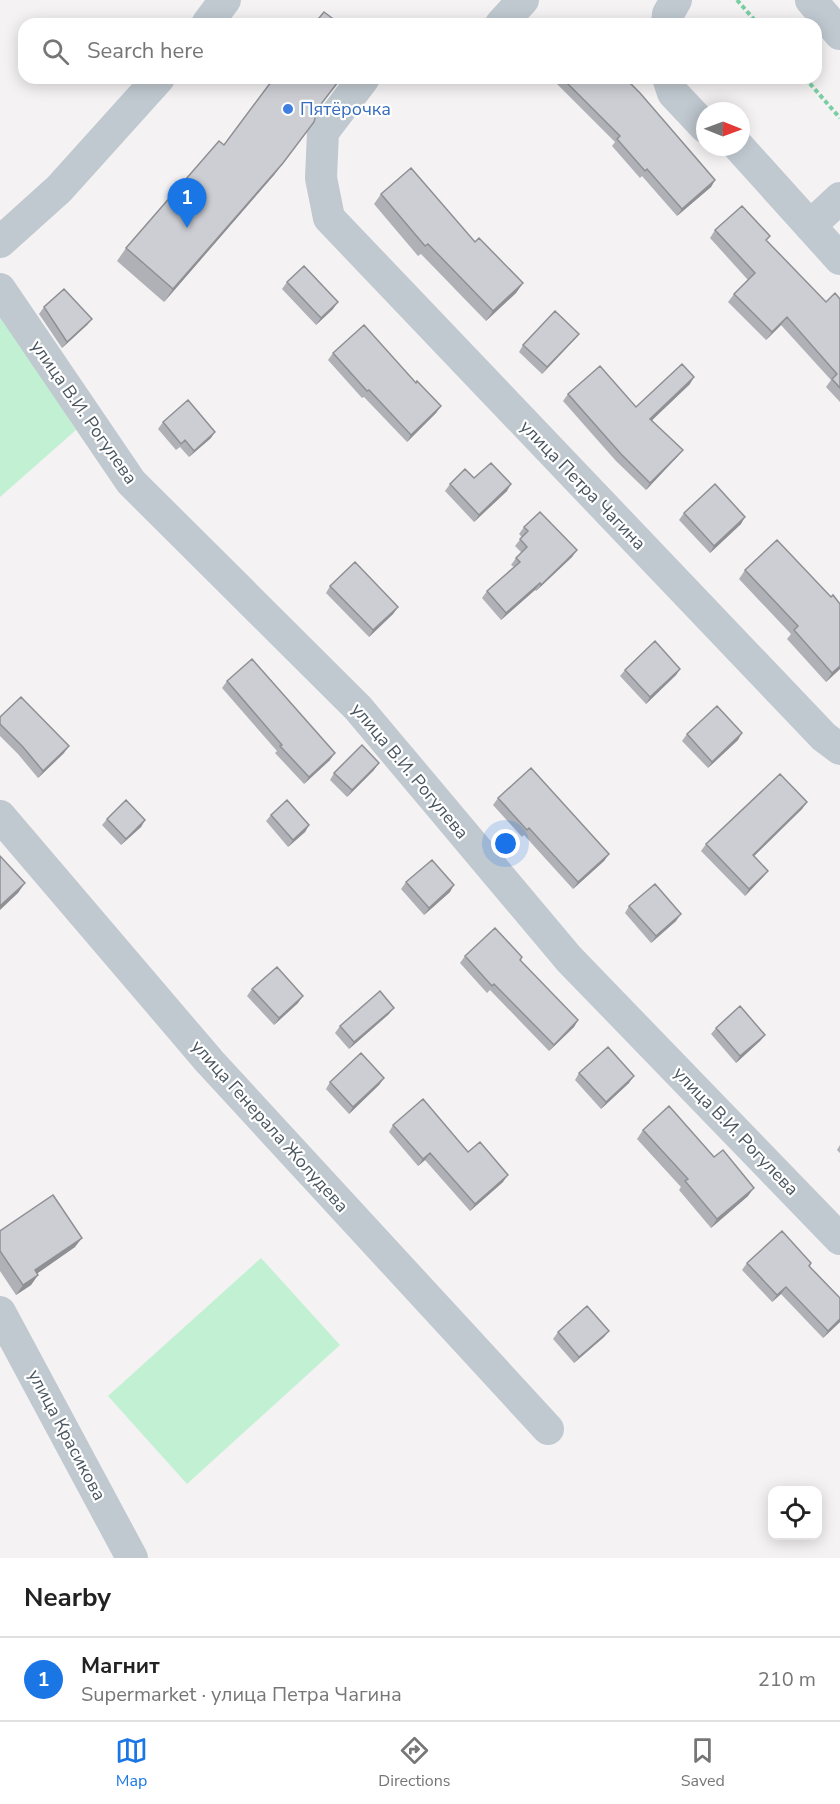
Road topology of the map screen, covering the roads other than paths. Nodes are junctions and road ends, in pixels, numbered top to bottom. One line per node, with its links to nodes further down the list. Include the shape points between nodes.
1 (225, 0): 5 (street)
2 (523, 0): 6 (street)
3 (676, 0): 7 (street)
4 (811, 0): 8 (street)
5 (212, 18)
6 (506, 18)
7 (668, 18)
8 (840, 34)
9 (154, 84): 16 (street, via 59,189)
10 (359, 84): 19 (street, улица Петра Чагина, via 323,132 321,178 328,218)
11 (670, 84): 12 (street, via 673,93)
12 (696, 117)
13 (747, 156): 15 (street)
14 (840, 198): 15 (street)
15 (810, 226): 17 (street)
16 (0, 242)
17 (840, 259)
18 (0, 289): 21 (street, улица В.И. Рогулева, via 131,482 358,708 569,959)
19 (835, 735)
20 (0, 816): 23 (street, улица Генерала Жолудева, via 210,1062)
21 (840, 1239)
22 (0, 1312): 24 (street, улица Красикова)
23 (548, 1429)
24 (132, 1558)

